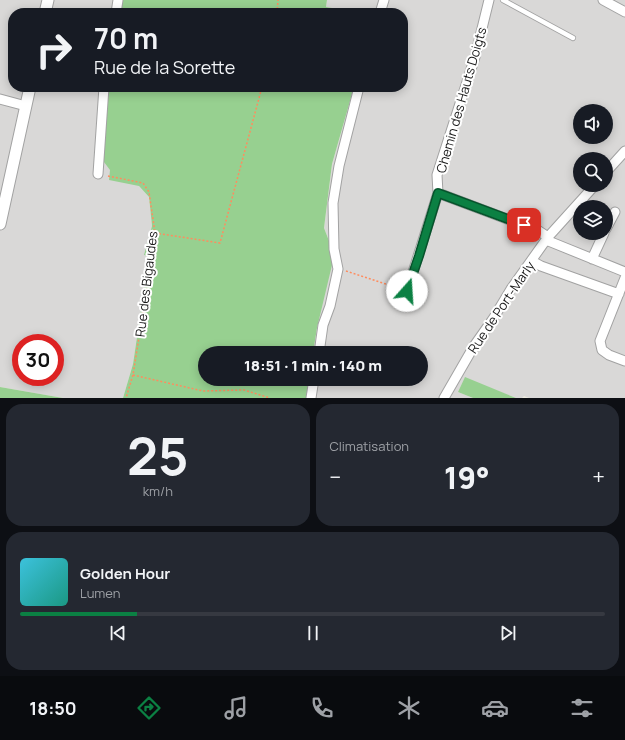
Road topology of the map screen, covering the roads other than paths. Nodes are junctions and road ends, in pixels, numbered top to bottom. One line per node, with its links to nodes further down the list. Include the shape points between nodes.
1 (489, 0): 16 (street, Chemin des Hauts Doigts, via 475,57 437,175)
2 (503, 0): 5 (lane)
3 (603, 0): 4 (street)
4 (625, 12)
5 (573, 38)
6 (23, 92): 11 (street)
7 (28, 92): 11 (street)
8 (104, 92): 14 (street)
9 (358, 92): 29 (street, via 339,166 333,203 334,249 338,269)
10 (0, 99): 11 (street)
11 (23, 105): 17 (street); 20 (street)
12 (625, 151): 13 (street)
13 (613, 164)
14 (98, 174)
15 (588, 192): 21 (street, Rue de Port-Marly)
16 (438, 193): 21 (street, via 539,231); 27 (street, Chemin des Hauts Doigts)
17 (0, 196)
18 (615, 212): 19 (street)
19 (613, 216)
20 (0, 224)
21 (547, 238): 23 (street, Rue de Port-Marly); 24 (street)
22 (601, 240): 24 (street)
23 (532, 260): 28 (street, via 541,266); 33 (street, Rue de Port-Marly, via 474,346)
24 (592, 260): 25 (street)
25 (625, 272)
26 (625, 278): 28 (street)
27 (407, 291)
28 (620, 294): 30 (street, via 600,341 602,350)
29 (320, 346)
30 (625, 361)
31 (313, 386): 32 (street)
32 (311, 398)
33 (444, 398)

